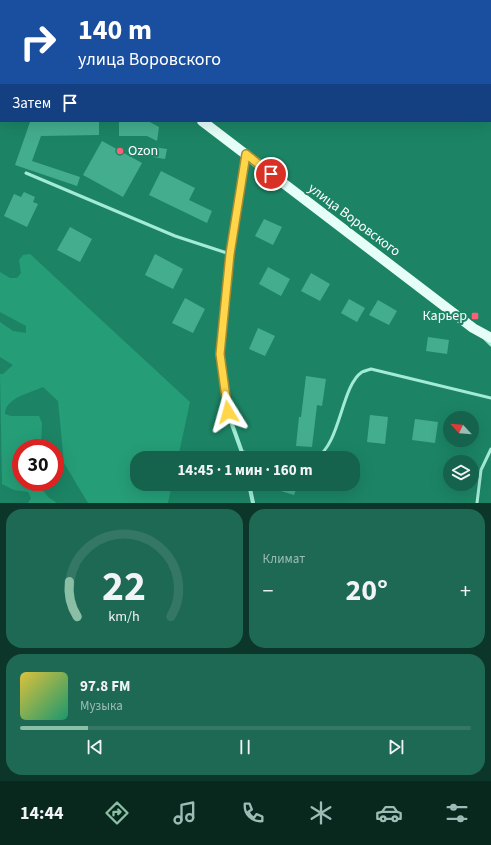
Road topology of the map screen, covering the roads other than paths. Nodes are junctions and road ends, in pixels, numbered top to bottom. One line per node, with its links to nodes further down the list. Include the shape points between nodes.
1 (203, 122): 2 (main road, улица Воровского)
2 (246, 154): 4 (street); 5 (main road, улица Воровского)
3 (26, 173): 4 (lane, via 175,236)
4 (230, 254): 10 (street, via 220,354 228,412)
5 (473, 328): 6 (main road, улица Воровского); 7 (lane)
6 (491, 338)
7 (491, 345)
8 (491, 398): 11 (lane, via 370,369 361,372 352,386)
9 (491, 449): 14 (lane, via 481,470)
10 (242, 451)
11 (325, 451)
12 (250, 491): 13 (street)
13 (253, 503)
14 (477, 503)

